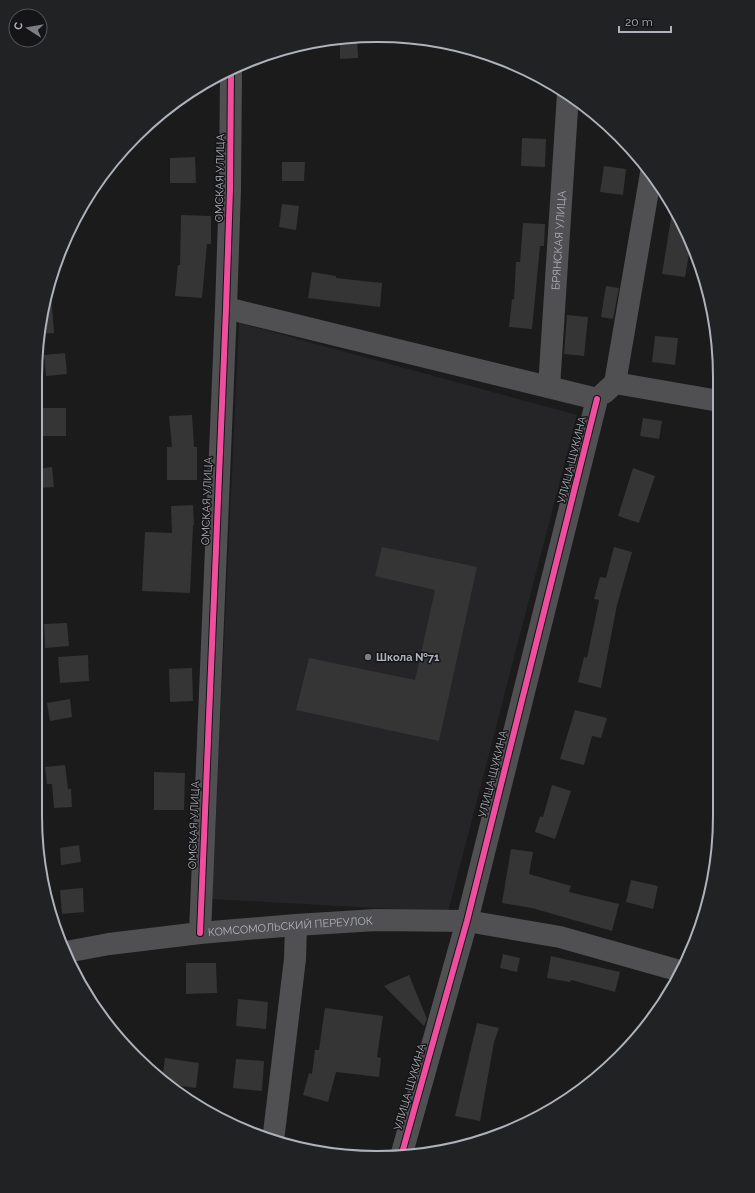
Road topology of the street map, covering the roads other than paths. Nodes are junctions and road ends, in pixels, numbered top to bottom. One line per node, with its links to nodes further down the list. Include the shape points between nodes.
1 (231, 76): 4 (street, ОМСКАЯ УЛИЦА)
2 (568, 101): 6 (street, БРЯНСКАЯ УЛИЦА)
3 (650, 182): 5 (street)
4 (226, 308): 6 (street); 11 (street, ОМСКАЯ УЛИЦА)
5 (615, 383): 7 (street); 8 (street)
6 (549, 387): 7 (street)
7 (597, 399): 9 (street, УЛИЦА ЩУКИНА)
8 (713, 400)
9 (467, 921): 10 (street, КОМСОМОЛЬСКИЙ ПЕРЕУЛОК, via 376,920); 13 (street, КОМСОМОЛЬСКИЙ ПЕРЕУЛОК, via 560,937); 15 (street, УЛИЦА ЩУКИНА)
10 (296, 925): 11 (street, КОМСОМОЛЬСКИЙ ПЕРЕУЛОК); 14 (street, via 295,959)
11 (200, 933): 12 (street, КОМСОМОЛЬСКИЙ ПЕРЕУЛОК)
12 (71, 951)
13 (675, 970)
14 (274, 1134)
15 (403, 1150)

